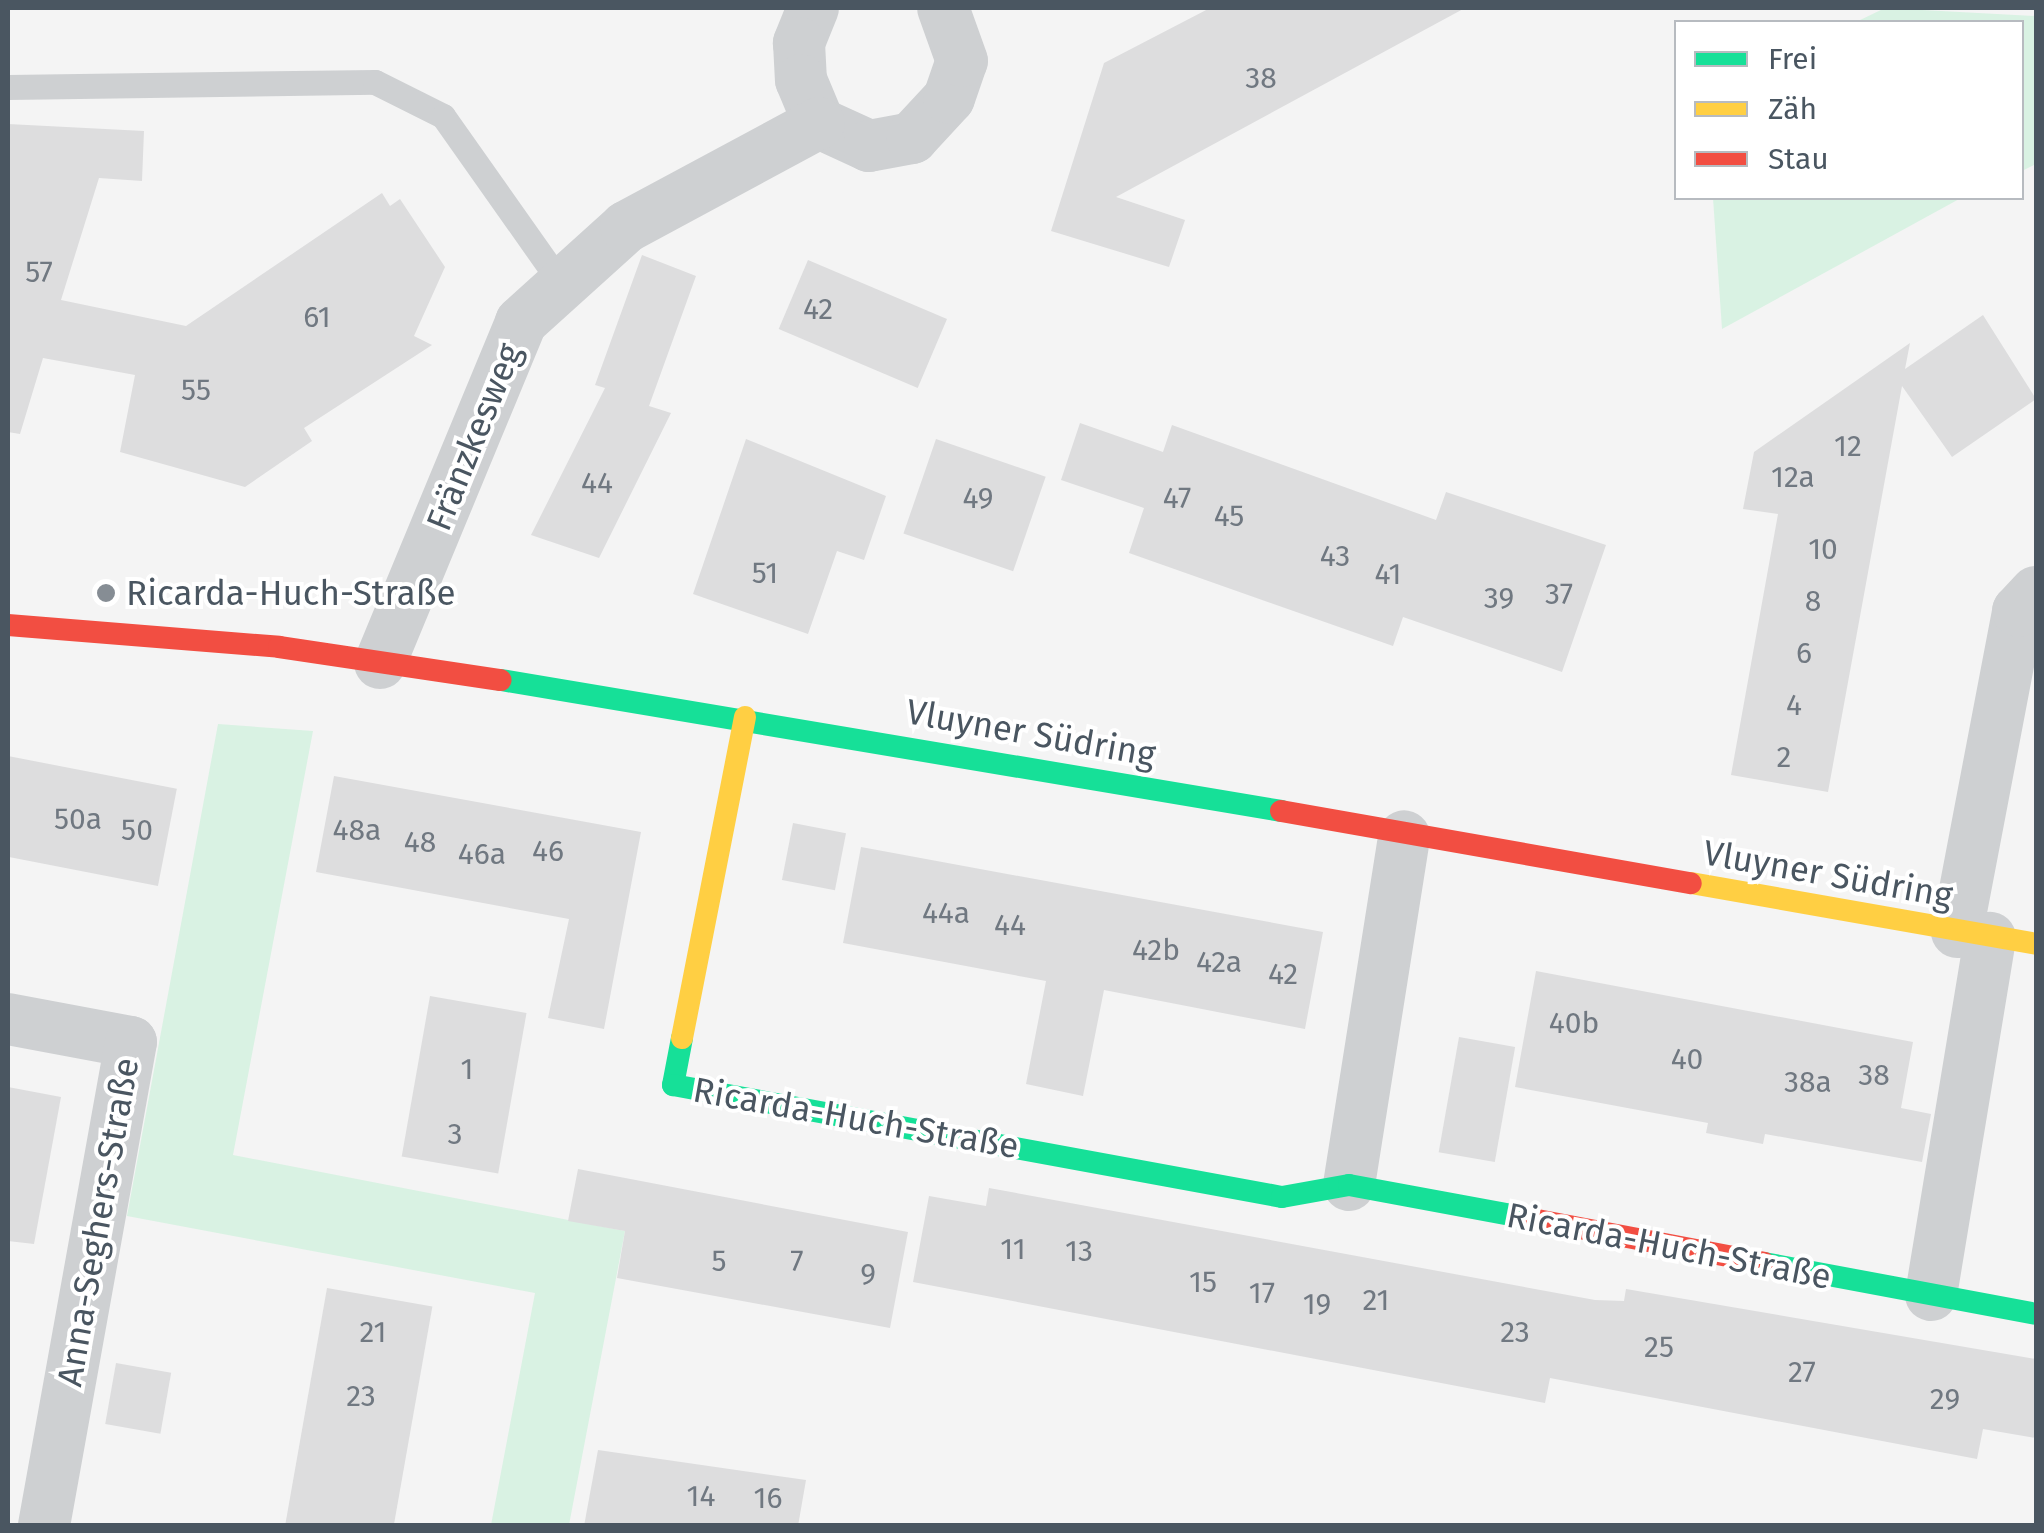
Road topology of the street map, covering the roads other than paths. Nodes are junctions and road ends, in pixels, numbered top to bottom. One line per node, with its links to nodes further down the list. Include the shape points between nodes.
1 (813, 8): 4 (street, via 800,43 801,80)
2 (944, 8): 4 (street, via 962,61 949,98 912,138 869,146)
3 (8, 86): 5 (lane, via 375,82 444,116)
4 (819, 123): 5 (street, Fränzkesweg, via 626,227)
5 (562, 285): 8 (street, Fränzkesweg, via 521,322)
6 (2036, 592): 11 (street, via 2018,611)
7 (8, 626): 8 (street, Vluyner Südring)
8 (380, 663): 9 (street, Vluyner Südring)
9 (745, 717): 10 (street, Vluyner Südring); 13 (street, Ricarda-Huch-Straße, via 673,1085 1282,1197)
10 (1404, 836): 11 (street, Vluyner Südring); 13 (street)
11 (1994, 938): 14 (street)
12 (8, 1020): 16 (street, Anna-Seghers-Straße, via 131,1042)
13 (1349, 1186): 14 (street, Ricarda-Huch-Straße)
14 (1931, 1295): 15 (street, Ricarda-Huch-Straße)
15 (2036, 1314)
16 (44, 1526)

